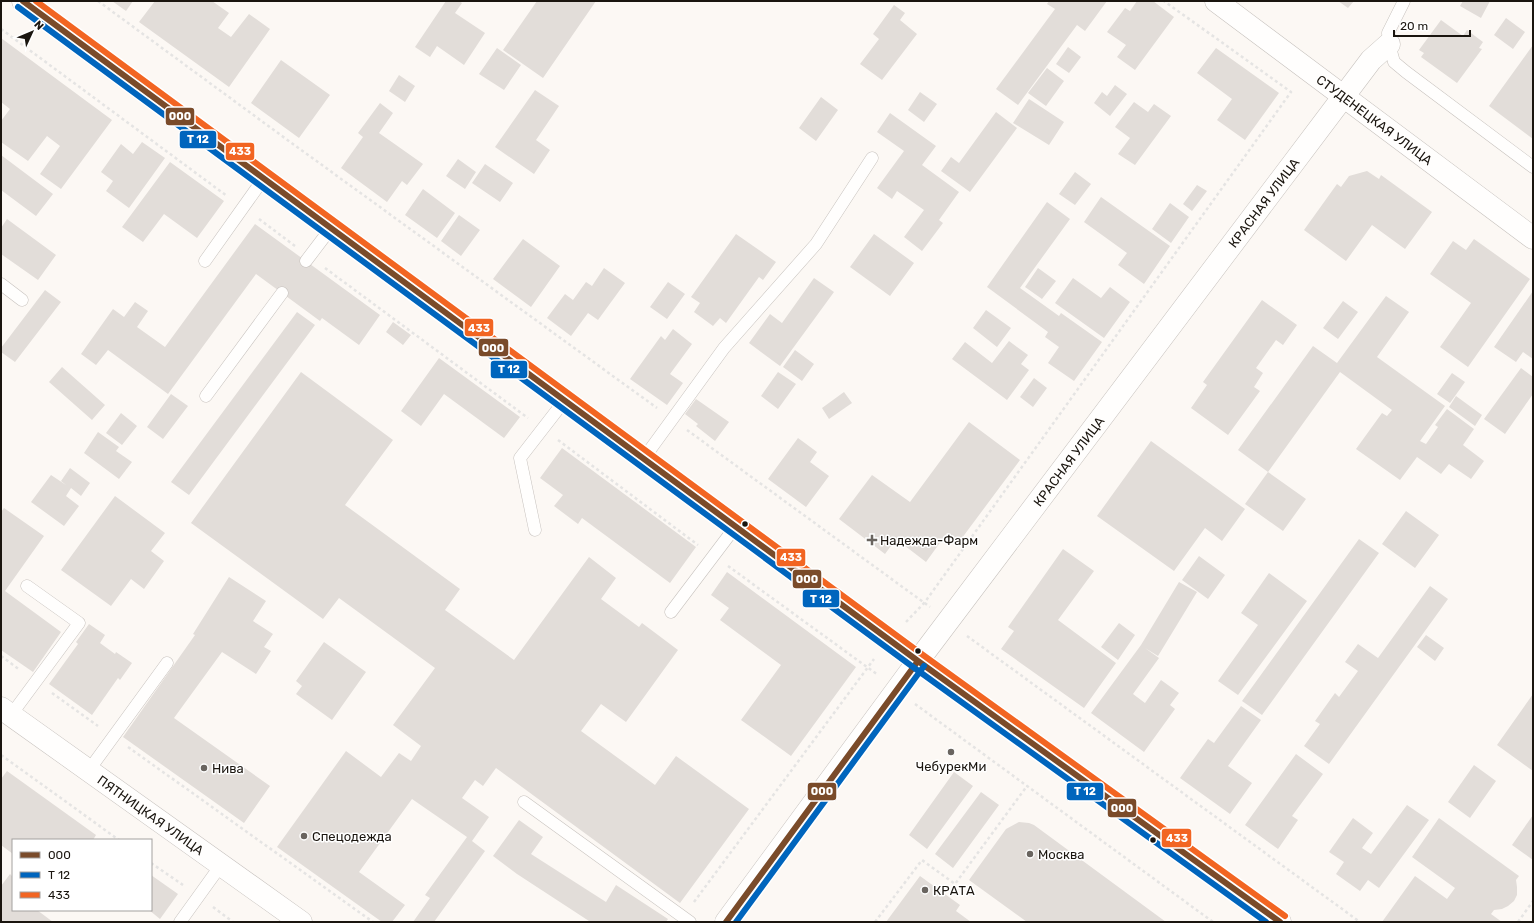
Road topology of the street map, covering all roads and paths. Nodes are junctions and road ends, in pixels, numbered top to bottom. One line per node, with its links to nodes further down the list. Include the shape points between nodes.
1 (23, 1): 11 (street)
2 (98, 1): 24 (path)
3 (1164, 1): 31 (path, via 1291,92)
4 (1216, 1): 8 (street, СТУДЕНЕЦКАЯ УЛИЦА)
5 (1404, 1): 7 (lane, via 1388,33)
6 (1, 29): 12 (path)
7 (1389, 44): 8 (street, КРАСНАЯ УЛИЦА, via 1371,60); 10 (lane, via 1394,62)
8 (1343, 97): 14 (street, СТУДЕНЕЦКАЯ УЛИЦА); 33 (street, КРАСНАЯ УЛИЦА)
9 (872, 158): 24 (lane, via 816,244 724,348)
10 (1533, 167)
11 (264, 178): 12 (lane); 13 (street)
12 (243, 208): 15 (path); 16 (lane)
13 (331, 228): 17 (lane); 23 (street)
14 (1533, 238)
15 (300, 250)
16 (205, 261)
17 (306, 261)
18 (320, 264): 25 (path)
19 (1, 284): 21 (lane)
20 (282, 293): 22 (lane)
21 (22, 300)
22 (206, 396)
23 (565, 400): 25 (lane); 26 (street)
24 (672, 419): 26 (lane); 31 (path)
25 (542, 429): 28 (lane, via 520,458); 29 (path)
26 (644, 458): 27 (street)
27 (736, 526): 29 (lane); 34 (street)
28 (535, 530)
29 (713, 556): 32 (lane); 38 (path)
30 (27, 586): 39 (lane, via 79,623)
31 (925, 602): 33 (path); 34 (path)
32 (671, 612)
33 (947, 621): 36 (street, КРАСНАЯ УЛИЦА); 58 (path)
34 (889, 639): 36 (street); 38 (path)
35 (1, 656): 39 (path)
36 (918, 661): 40 (street, КРАСНАЯ УЛИЦА); 57 (street)
37 (167, 663): 42 (lane)
38 (868, 667): 40 (path); 50 (path)
39 (36, 681): 41 (lane); 42 (path)
40 (897, 691): 45 (path); 54 (street, КРАСНАЯ УЛИЦА)
41 (6, 711): 44 (street, ПЯТНИЦКАЯ УЛИЦА)
42 (113, 736): 44 (lane); 53 (path)
43 (1, 755): 47 (path)
44 (89, 770): 48 (street, ПЯТНИЦКАЯ УЛИЦА)
45 (1027, 786): 55 (path, via 955,884 922,860); 56 (path)
46 (524, 802): 50 (lane)
47 (118, 839)
48 (221, 864): 51 (lane); 52 (street, ПЯТНИЦКАЯ УЛИЦА)
49 (1533, 901): 59 (path)
50 (686, 920)
51 (180, 922)
52 (301, 922)
53 (373, 922)
54 (726, 922)
55 (875, 922)
56 (1213, 922)
57 (1280, 922)
58 (1360, 922)
59 (1518, 922)

